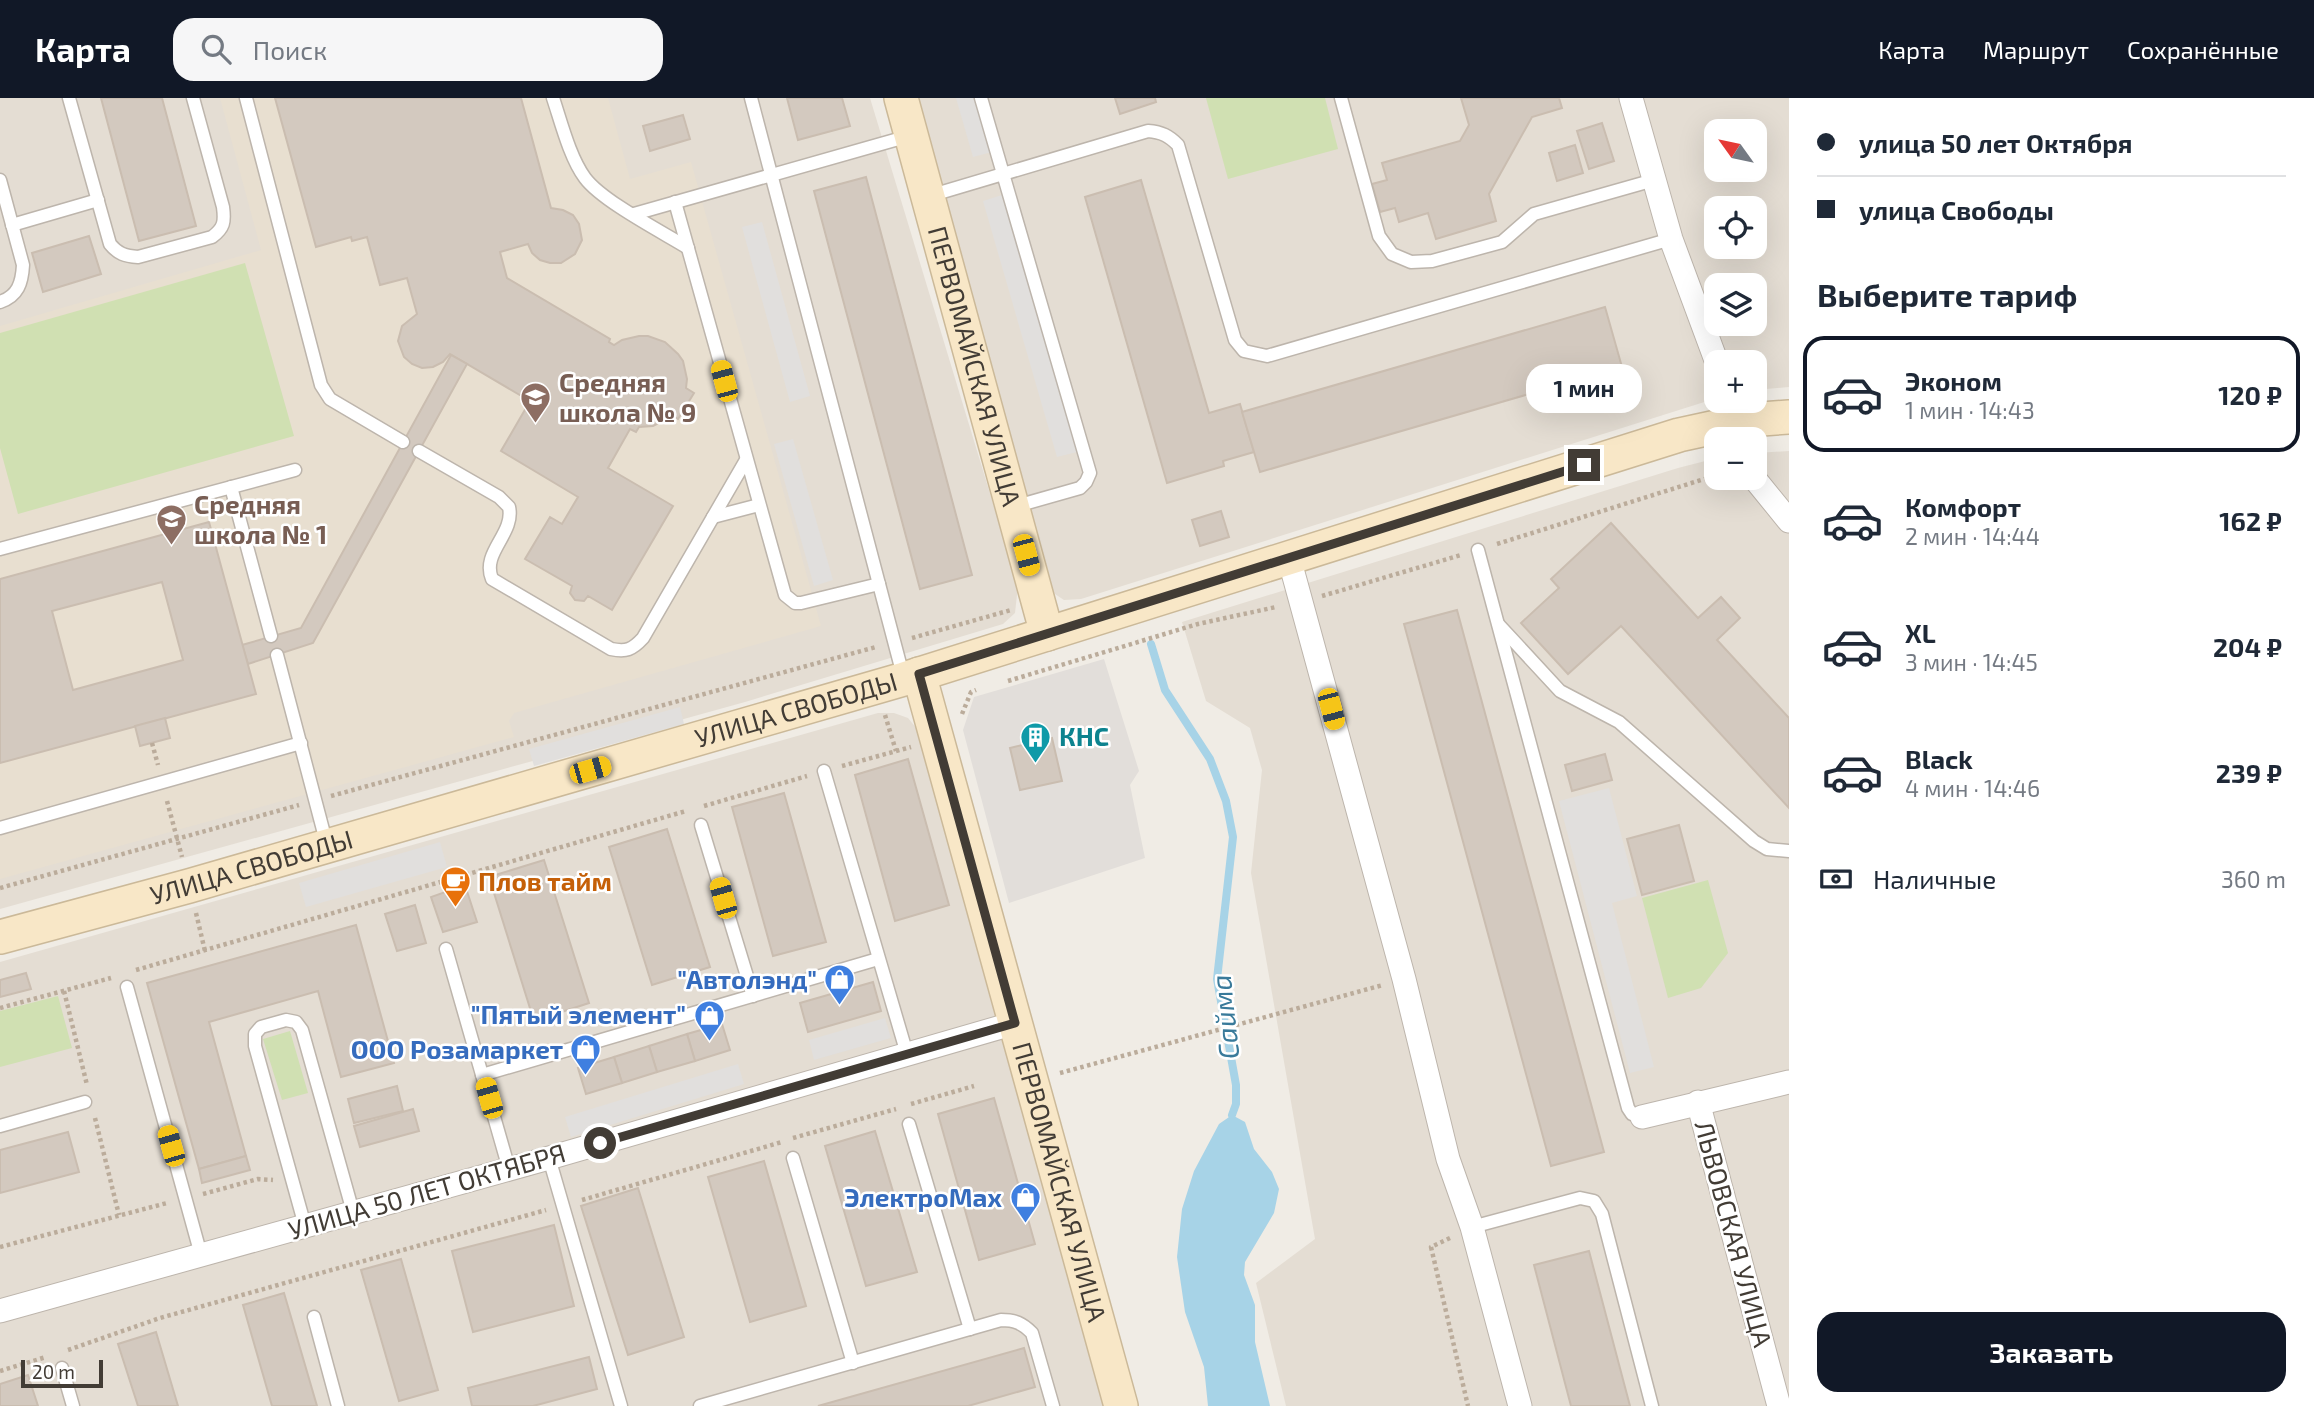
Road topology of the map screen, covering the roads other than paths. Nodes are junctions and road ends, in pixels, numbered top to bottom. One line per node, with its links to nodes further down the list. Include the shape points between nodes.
1 (69, 98): 16 (lane)
2 (193, 98): 16 (lane, via 223,207 222,230 212,237 127,256 110,244)
3 (246, 98): 27 (lane, via 321,385 330,399)
4 (553, 98): 18 (lane, via 585,179)
5 (751, 98): 11 (lane)
6 (901, 98): 10 (main road, ПЕРВОМАЙСКАЯ УЛИЦА)
7 (981, 98): 12 (lane)
8 (1341, 98): 14 (lane, via 1379,236 1392,254 1410,262 1432,261 1502,242 1534,214)
9 (1631, 98): 14 (street)
10 (912, 135): 11 (lane); 15 (main road, ПЕРВОМАЙСКАЯ УЛИЦА)
11 (772, 173): 17 (lane); 40 (lane)
12 (1004, 174): 15 (lane); 20 (lane, via 1149,131 1170,137 1178,145 1235,340 1255,355 1267,356); 34 (lane, via 1090,473 1080,488)
13 (0, 180): 19 (lane)
14 (1654, 180): 20 (street)
15 (929, 196): 34 (main road, ПЕРВОМАЙСКАЯ УЛИЦА)
16 (98, 200): 19 (lane)
17 (675, 201): 18 (lane); 21 (lane)
18 (634, 214): 21 (lane)
19 (12, 225): 22 (lane, via 23,278 16,293)
20 (1671, 239): 23 (street)
21 (688, 248): 29 (lane)
22 (0, 302)
23 (1712, 350)
24 (1734, 413): 39 (main road, УЛИЦА СВОБОДЫ, via 1679,435)
25 (1762, 413): 26 (main road, УЛИЦА СВОБОДЫ)
26 (1789, 417)
27 (403, 442)
28 (419, 451): 35 (lane, via 499,496 509,507 509,523 489,562 492,579 611,649 634,648 643,638)
29 (746, 460): 33 (lane); 35 (lane)
30 (295, 470): 31 (lane)
31 (231, 487): 37 (lane); 43 (lane)
32 (1764, 490): 36 (street)
33 (759, 505): 35 (lane); 40 (lane, via 789,600 801,603)
34 (1013, 507): 42 (main road, ПЕРВОМАЙСКАЯ УЛИЦА)
35 (713, 517)
36 (1789, 521)
37 (0, 549)
38 (1478, 550): 41 (lane)
39 (1289, 558): 42 (main road, УЛИЦА СВОБОДЫ); 71 (street, via 1404,979 1448,1159)
40 (879, 584): 45 (lane)
41 (1497, 622): 51 (lane, via 1560,691 1619,722 1754,841 1767,849); 63 (lane, via 1628,1108)
42 (1047, 634): 45 (main road, УЛИЦА СВОБОДЫ)
43 (271, 636)
44 (277, 656): 46 (lane)
45 (911, 676): 50 (main road, УЛИЦА СВОБОДЫ); 57 (main road, ПЕРВОМАЙСКАЯ УЛИЦА)
46 (301, 743): 49 (lane); 50 (lane)
47 (824, 771): 54 (lane)
48 (701, 825): 56 (lane)
49 (0, 828)
50 (328, 846): 52 (main road, УЛИЦА СВОБОДЫ)
51 (1789, 851)
52 (1, 932)
53 (446, 949): 59 (lane)
54 (878, 959): 56 (lane); 58 (lane)
55 (127, 987): 72 (lane)
56 (753, 996): 59 (lane)
57 (1015, 1023): 58 (street, УЛИЦА 50 ЛЕТ ОКТЯБРЯ); 83 (main road, ПЕРВОМАЙСКАЯ УЛИЦА)
58 (907, 1054): 67 (street, УЛИЦА 50 ЛЕТ ОКТЯБРЯ)
59 (482, 1075): 68 (lane)
60 (1789, 1082): 62 (street)
61 (85, 1102): 65 (lane)
62 (1698, 1102): 63 (street); 86 (street, ЛЬВОВСКАЯ УЛИЦА)
63 (1642, 1117)
64 (909, 1124): 75 (lane)
65 (0, 1126)
66 (793, 1157): 76 (lane)
67 (549, 1158): 68 (street, УЛИЦА 50 ЛЕТ ОКТЯБРЯ); 80 (lane)
68 (509, 1169): 69 (street, УЛИЦА 50 ЛЕТ ОКТЯБРЯ)
69 (353, 1212): 70 (street, УЛИЦА 50 ЛЕТ ОКТЯБРЯ); 70 (lane, via 302,1030 296,1022 286,1020 261,1027 255,1034 255,1046)
70 (305, 1226): 72 (street, УЛИЦА 50 ЛЕТ ОКТЯБРЯ)
71 (1472, 1227): 84 (street); 85 (lane, via 1580,1198 1594,1201 1602,1214)
72 (201, 1255): 73 (street, УЛИЦА 50 ЛЕТ ОКТЯБРЯ)
73 (0, 1311)
74 (314, 1317): 79 (lane)
75 (970, 1329): 76 (lane); 82 (lane, via 1001,1320 1024,1325 1032,1333)
76 (853, 1363): 81 (lane)
77 (62, 1368): 78 (lane)
78 (73, 1406)
79 (338, 1406)
80 (621, 1406)
81 (700, 1406)
82 (1053, 1406)
83 (1121, 1406)
84 (1520, 1406)
85 (1652, 1406)
86 (1779, 1406)

